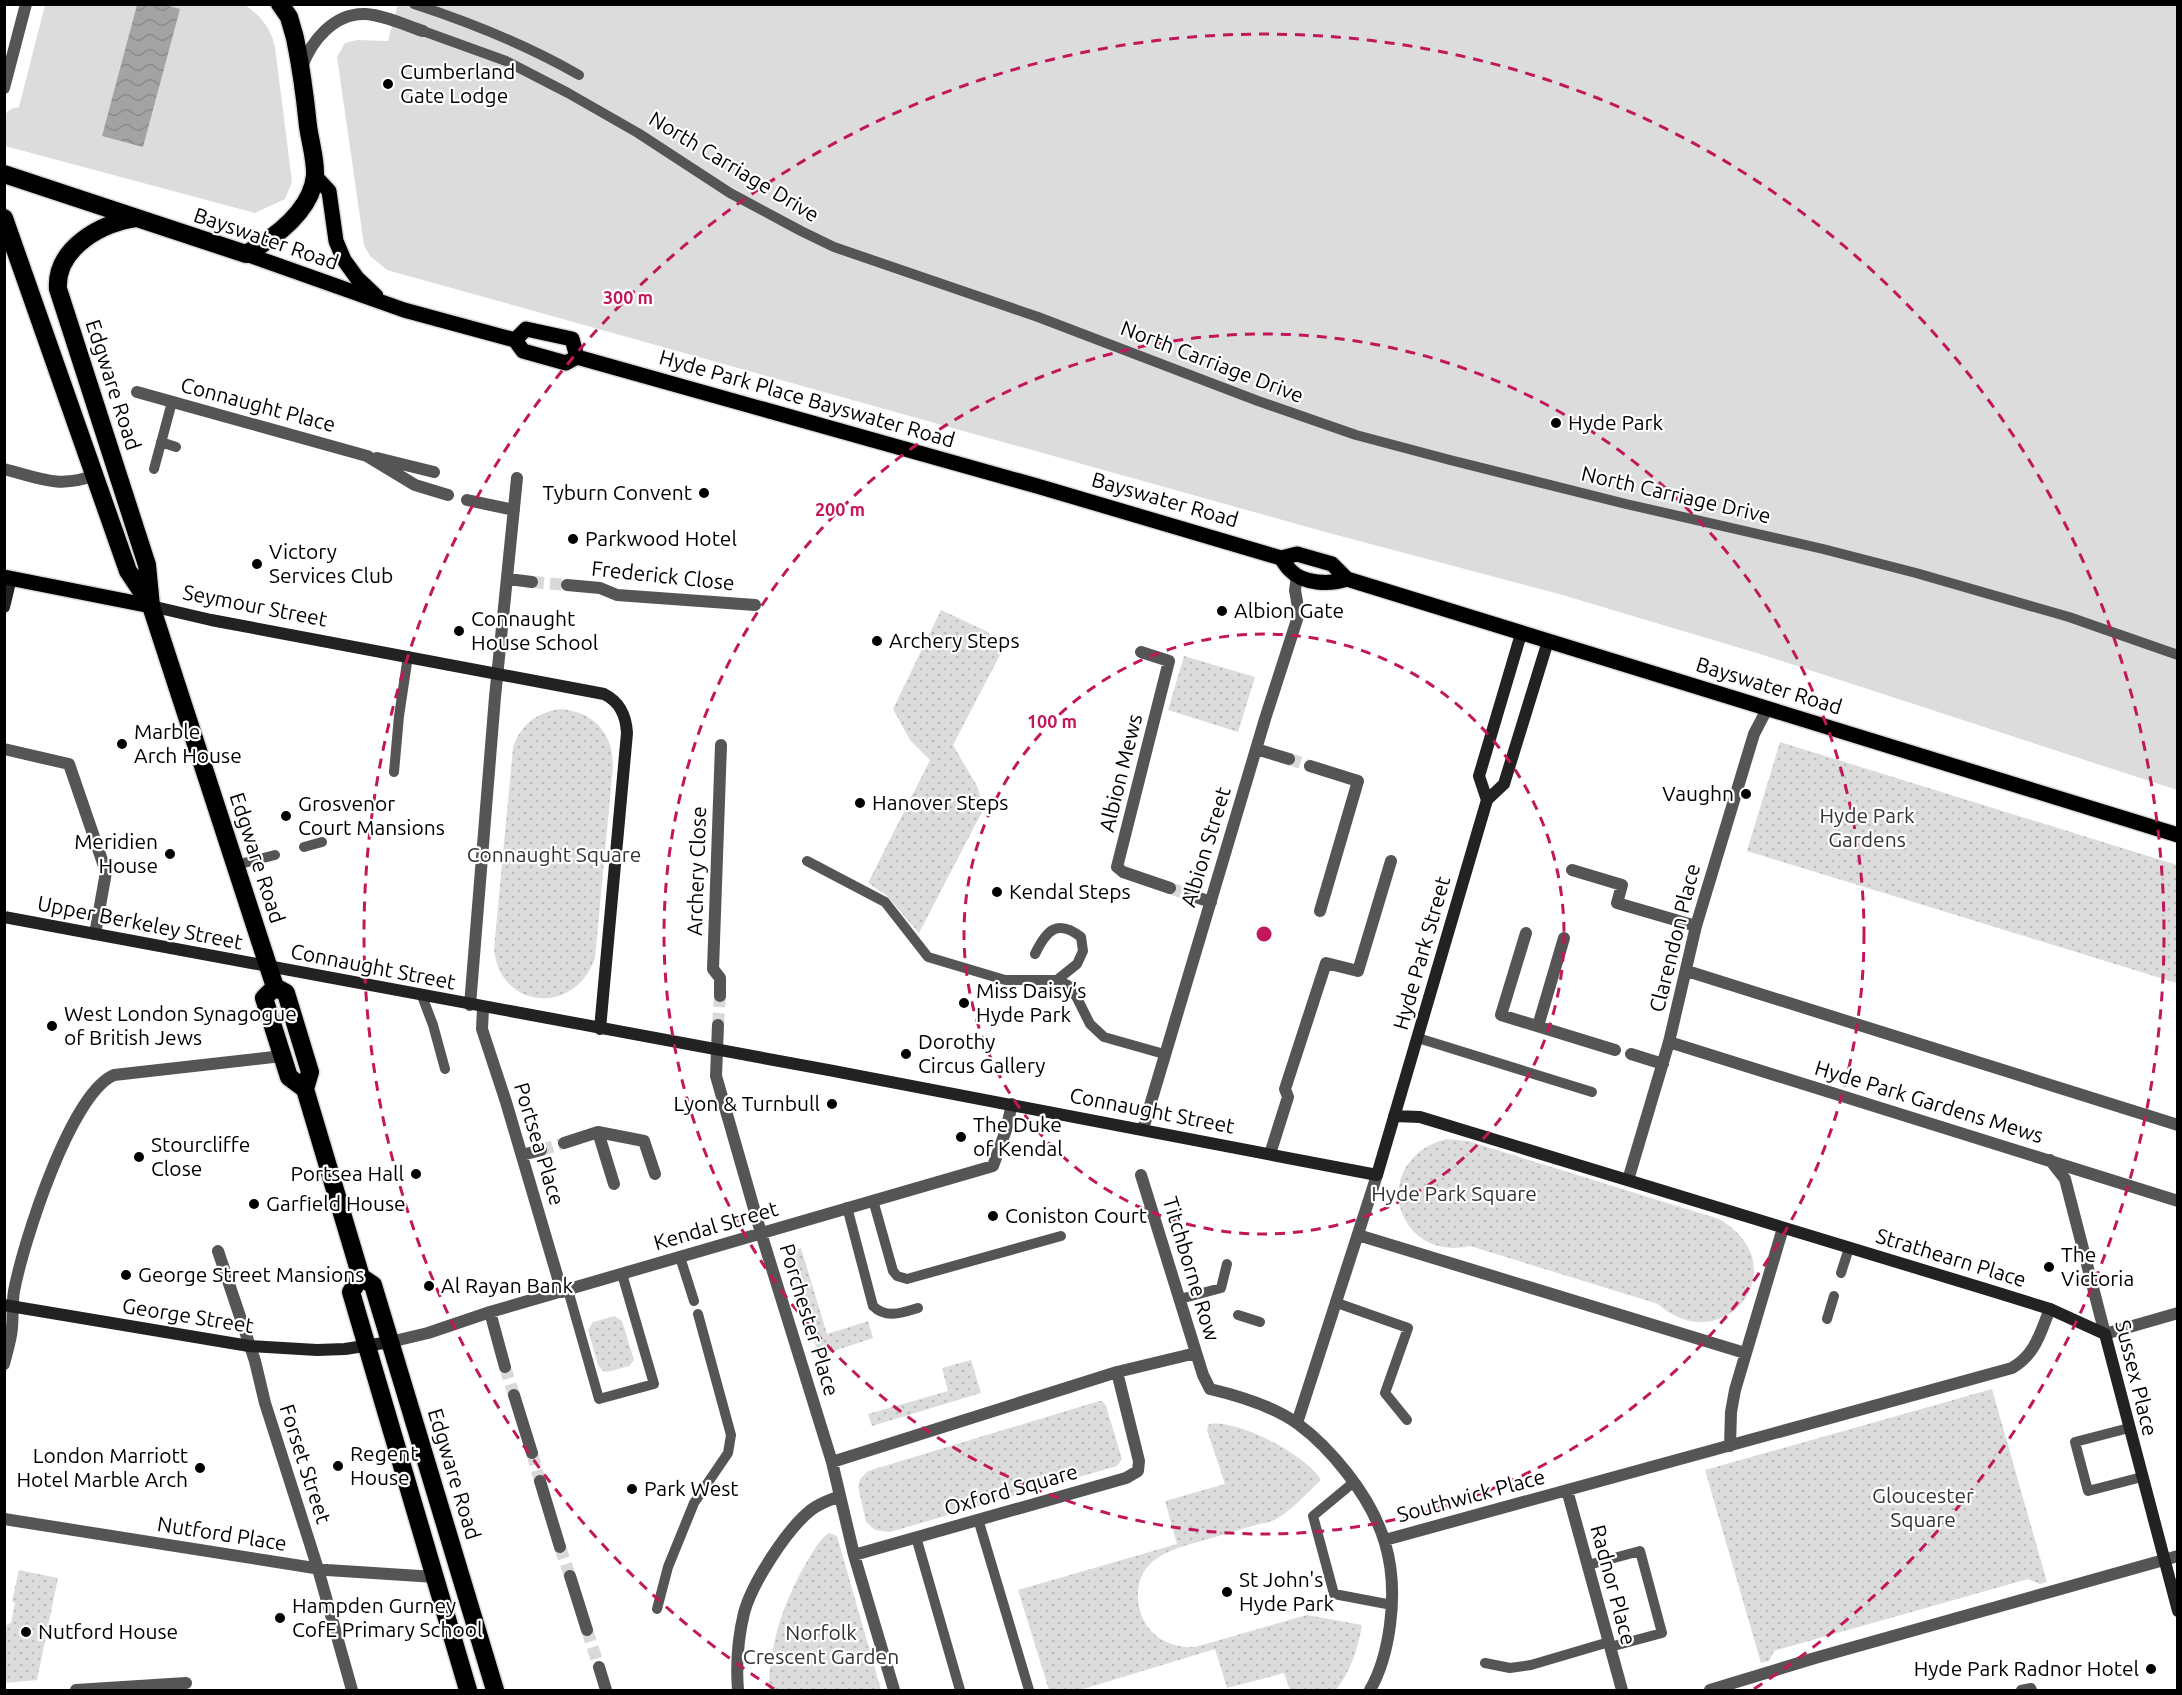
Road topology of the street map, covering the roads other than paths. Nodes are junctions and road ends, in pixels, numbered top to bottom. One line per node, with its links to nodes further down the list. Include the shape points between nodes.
1 (26, 4): 7 (street)
2 (280, 4): 5 (highway, via 292,27)
3 (414, 4): 6 (lane, via 483,28)
4 (423, 31): 5 (street, North Carriage Drive, via 367,14 346,17 318,38); 43 (lane, North Carriage Drive, via 506,62 568,93 730,193 834,247 1038,317 1258,401 1356,435 1450,460 1916,573 2069,617)
5 (301, 69): 9 (highway)
6 (579, 75)
7 (4, 88)
8 (4, 174): 11 (highway, Bayswater Road)
9 (315, 176): 12 (highway, via 293,219 272,239); 13 (main road, via 329,191 336,241 344,260)
10 (4, 218): 24 (highway, Edgware Road)
11 (136, 218): 12 (highway, Bayswater Road); 38 (highway, Edgware Road, via 110,224 91,234 66,260 58,284 147,565)
12 (246, 254): 13 (main road, Bayswater Road)
13 (380, 300): 14 (main road, Bayswater Road)
14 (516, 340): 15 (main road, Bayswater Road, via 523,351); 15 (main road, via 526,328 572,339)
15 (572, 360): 26 (main road, Hyde Park Place Bayswater Road)
16 (137, 392): 17 (street, Connaught Place)
17 (172, 402): 18 (lane); 20 (street, Connaught Place)
18 (161, 442): 19 (lane); 21 (lane)
19 (176, 447)
20 (368, 456): 23 (street, Connaught Place); 27 (street, Connaught Place, via 415,485)
21 (154, 468)
22 (4, 470): 24 (street, via 60,484)
23 (434, 472)
24 (95, 476): 38 (highway, Edgware Road, via 128,571)
25 (517, 478): 29 (street)
26 (1037, 486): 30 (main road, Bayswater Road)
27 (448, 495)
28 (467, 500): 29 (street)
29 (514, 510): 33 (street)
30 (1281, 558): 31 (main road); 34 (main road, Bayswater Road, via 1297,554 1332,564)
31 (1297, 576): 34 (main road, Bayswater Road, via 1326,584); 49 (street, Albion Street, via 1299,613)
32 (8, 577): 38 (main road, Seymour Street); 39 (street)
33 (508, 579): 35 (street); 45 (street)
34 (1347, 579): 40 (main road, Bayswater Road)
35 (532, 582)
36 (567, 585): 37 (street, Frederick Close, via 600,588 617,596)
37 (755, 605)
38 (151, 606): 44 (street, Seymour Street); 60 (highway, Edgware Road)
39 (4, 607)
40 (1521, 634): 41 (main road, Bayswater Road); 53 (street, Hyde Park Street, via 1479,776)
41 (1548, 641): 46 (main road, Bayswater Road); 53 (street, Hyde Park Street, via 1504,784)
42 (1141, 652): 62 (street, Albion Mews, via 1169,661 1117,867)
43 (2178, 655)
44 (408, 656): 45 (street, Seymour Street); 52 (lane)
45 (498, 672): 78 (street); 82 (street, via 604,693 625,715 627,733)
46 (1767, 709): 54 (main road, Bayswater Road); 67 (street, Clarendon Place, via 1754,734)
47 (721, 745): 77 (street, Archery Close, via 713,969 720,978)
48 (4, 749): 69 (street, via 69,764 106,872)
49 (1256, 749): 50 (street); 64 (street, Albion Street)
50 (1289, 759)
51 (1310, 766): 65 (street, via 1358,781)
52 (394, 772)
53 (1487, 800): 83 (street, Hyde Park Street)
54 (2178, 835)
55 (322, 842): 56 (lane)
56 (304, 846)
57 (275, 855): 60 (lane)
58 (807, 861): 74 (lane, via 885,902 928,957 1005,980)
59 (1391, 861): 101 (street, via 1358,971 1326,963 1285,1089 1288,1097)
60 (236, 865): 72 (highway, Edgware Road)
61 (1572, 870): 67 (street, via 1622,885 1617,903)
62 (1170, 888)
63 (1190, 895): 64 (street)
64 (1210, 902): 87 (street, Albion Street)
65 (1320, 911)
66 (4, 917): 69 (street, Upper Berkeley Street)
67 (1696, 926): 73 (street, Clarendon Place)
68 (1526, 933): 81 (street, via 1501,1015)
69 (95, 934): 72 (street, Upper Berkeley Street)
70 (1564, 938): 81 (street)
71 (1035, 954): 74 (lane, via 1044,936 1056,927 1070,928 1081,937 1083,951 1077,964)
72 (268, 967): 75 (highway, Edgware Road); 76 (street, Connaught Street)
73 (1687, 971): 84 (street, Clarendon Place); 96 (street)
74 (1057, 980): 87 (lane, via 1068,985 1090,1024 1104,1037)
75 (274, 987): 89 (highway, Edgware Road, via 264,998); 92 (highway, Edgware Road, via 286,993 310,1072)
76 (422, 996): 78 (street, Connaught Street); 91 (lane)
77 (720, 996)
78 (470, 1005): 79 (street)
79 (483, 1008): 82 (street); 102 (street, Portsea Place, via 482,1029)
80 (718, 1025): 86 (street)
81 (1538, 1026): 85 (street)
82 (600, 1029): 86 (street, Connaught Street)
83 (1418, 1038): 93 (lane); 95 (street, Hyde Park Street)
84 (1669, 1042): 90 (street, Clarendon Place); 103 (street, Hyde Park Gardens Mews)
85 (1615, 1050)
86 (717, 1051): 94 (street, Connaught Street); 113 (street, Porchester Place, via 716,1075)
87 (1164, 1054): 97 (street, Albion Street)
88 (1630, 1054): 90 (street)
89 (282, 1056): 92 (highway, Edgware Road, via 289,1077); 128 (street, via 114,1075 104,1080 77,1118 40,1201)
90 (1662, 1064): 107 (street, Clarendon Place)
91 (445, 1069)
92 (305, 1089): 122 (highway, Edgware Road)
93 (1592, 1092)
94 (1012, 1104): 97 (street, Connaught Street); 109 (street, Kendal Street, via 993,1166)
95 (1394, 1116): 106 (street); 107 (street, via 1420,1117)
96 (2178, 1125)
97 (1143, 1129): 101 (street, Connaught Street)
98 (598, 1132): 99 (street); 104 (street, via 644,1141); 108 (street)
99 (564, 1143)
100 (541, 1150): 102 (street)
101 (1270, 1154): 106 (street, Connaught Street)
102 (522, 1155): 123 (street, Portsea Place)
103 (2049, 1159): 110 (street, Hyde Park Gardens Mews); 137 (street, Sussex Place, via 2065,1179)
104 (654, 1174)
105 (1142, 1175): 125 (street, Titchborne Row)
106 (1377, 1175): 114 (street)
107 (1629, 1180): 112 (street)
108 (614, 1184)
109 (873, 1200): 111 (street, Kendal Street); 115 (lane, via 893,1271 907,1279)
110 (2178, 1201)
111 (847, 1208): 113 (street, Kendal Street); 129 (lane, via 873,1306 887,1314)
112 (1783, 1228): 116 (street, Strathearn Place); 142 (street)
113 (761, 1233): 118 (street, Kendal Street); 152 (street, Porchester Place)
114 (1358, 1235): 127 (street); 142 (street)
115 (1061, 1236)
116 (1850, 1248): 120 (lane); 130 (street, Strathearn Place)
117 (218, 1251): 140 (street, Forset Street)
118 (680, 1257): 121 (street, Kendal Street); 126 (lane)
119 (1227, 1264): 125 (lane, via 1221,1288)
120 (1841, 1273)
121 (622, 1274): 123 (street, Kendal Street); 123 (lane, via 654,1384 599,1399)
122 (361, 1277): 138 (highway, Edgware Road, via 373,1285); 139 (highway, via 351,1292)
123 (565, 1291): 131 (street, Kendal Street)
124 (1834, 1296): 135 (lane)
125 (1180, 1299): 141 (street, Titchborne Row)
126 (694, 1301)
127 (1337, 1303): 147 (lane, via 1408,1328 1385,1393); 148 (street)
128 (9, 1306): 140 (street, George Street); 143 (street, via 12,1328)
129 (918, 1308)
130 (2050, 1309): 137 (street, Strathearn Place); 150 (street, via 2034,1348 2012,1368)
131 (490, 1312): 138 (street, Kendal Street); 144 (street)
132 (2178, 1313): 137 (street)
133 (698, 1314): 171 (lane, via 731,1435 728,1452 694,1503)
134 (1238, 1315): 136 (lane)
135 (1827, 1319)
136 (1260, 1322)
137 (2105, 1334): 149 (street, Sussex Place)
138 (390, 1342): 139 (street, George Street); 182 (highway, Edgware Road)
139 (367, 1345): 140 (street, George Street, via 317,1350); 169 (highway)
140 (249, 1346): 167 (street, Forset Street)
141 (1196, 1353): 145 (street); 148 (street, Titchborne Row, via 1210,1389 1264,1406)
142 (1745, 1353): 150 (street, via 1731,1412)
143 (4, 1364)
144 (505, 1368)
145 (1118, 1372): 152 (street); 159 (street, Oxford Square, via 1140,1461 1137,1471 1126,1478)
146 (514, 1395): 151 (street)
147 (1407, 1420)
148 (1297, 1423): 155 (street)
149 (2129, 1428): 153 (street, Sussex Place); 153 (lane, via 2075,1442 2088,1491)
150 (1730, 1446): 156 (street)
151 (532, 1453)
152 (832, 1462): 157 (street, Porchester Place)
153 (2142, 1477): 165 (street, Sussex Place)
154 (540, 1481): 162 (street)
155 (1354, 1482): 161 (street, via 1373,1511); 170 (lane, via 1312,1516 1334,1594)
156 (1567, 1490): 161 (street, Southwick Place); 166 (street, Radnor Place)
157 (840, 1496): 163 (street); 184 (street, via 812,1510 797,1524 756,1585 744,1611)
158 (4, 1519): 167 (street, Nutford Place)
159 (978, 1519): 160 (street, Oxford Square); 187 (lane)
160 (916, 1537): 163 (street, Oxford Square); 186 (lane)
161 (1385, 1540): 170 (street)
162 (560, 1547)
163 (854, 1555): 185 (street)
164 (2178, 1556): 165 (street)
165 (2163, 1560): 172 (street, Sussex Place); 189 (street)
166 (1588, 1565): 174 (street, Radnor Place); 174 (lane, via 1640,1551 1662,1633)
167 (318, 1569): 169 (street, Nutford Place); 180 (street, Forset Street)
168 (570, 1576): 173 (street)
169 (435, 1577): 181 (highway)
170 (1392, 1605): 178 (street)
171 (657, 1609)
172 (2178, 1611)
173 (587, 1630)
174 (1610, 1645): 175 (lane, via 1510,1668); 188 (street, Radnor Place)
175 (1485, 1662)
176 (599, 1667): 183 (street)
177 (186, 1683): 179 (street)
178 (1376, 1688)
179 (76, 1690)
180 (352, 1690)
181 (468, 1690)
182 (495, 1690)
183 (606, 1690)
184 (738, 1690)
185 (894, 1690)
186 (960, 1690)
187 (1029, 1690)
188 (1622, 1690)
189 (1710, 1690)
190 (2021, 1690): 191 (lane)
191 (2032, 1690)

